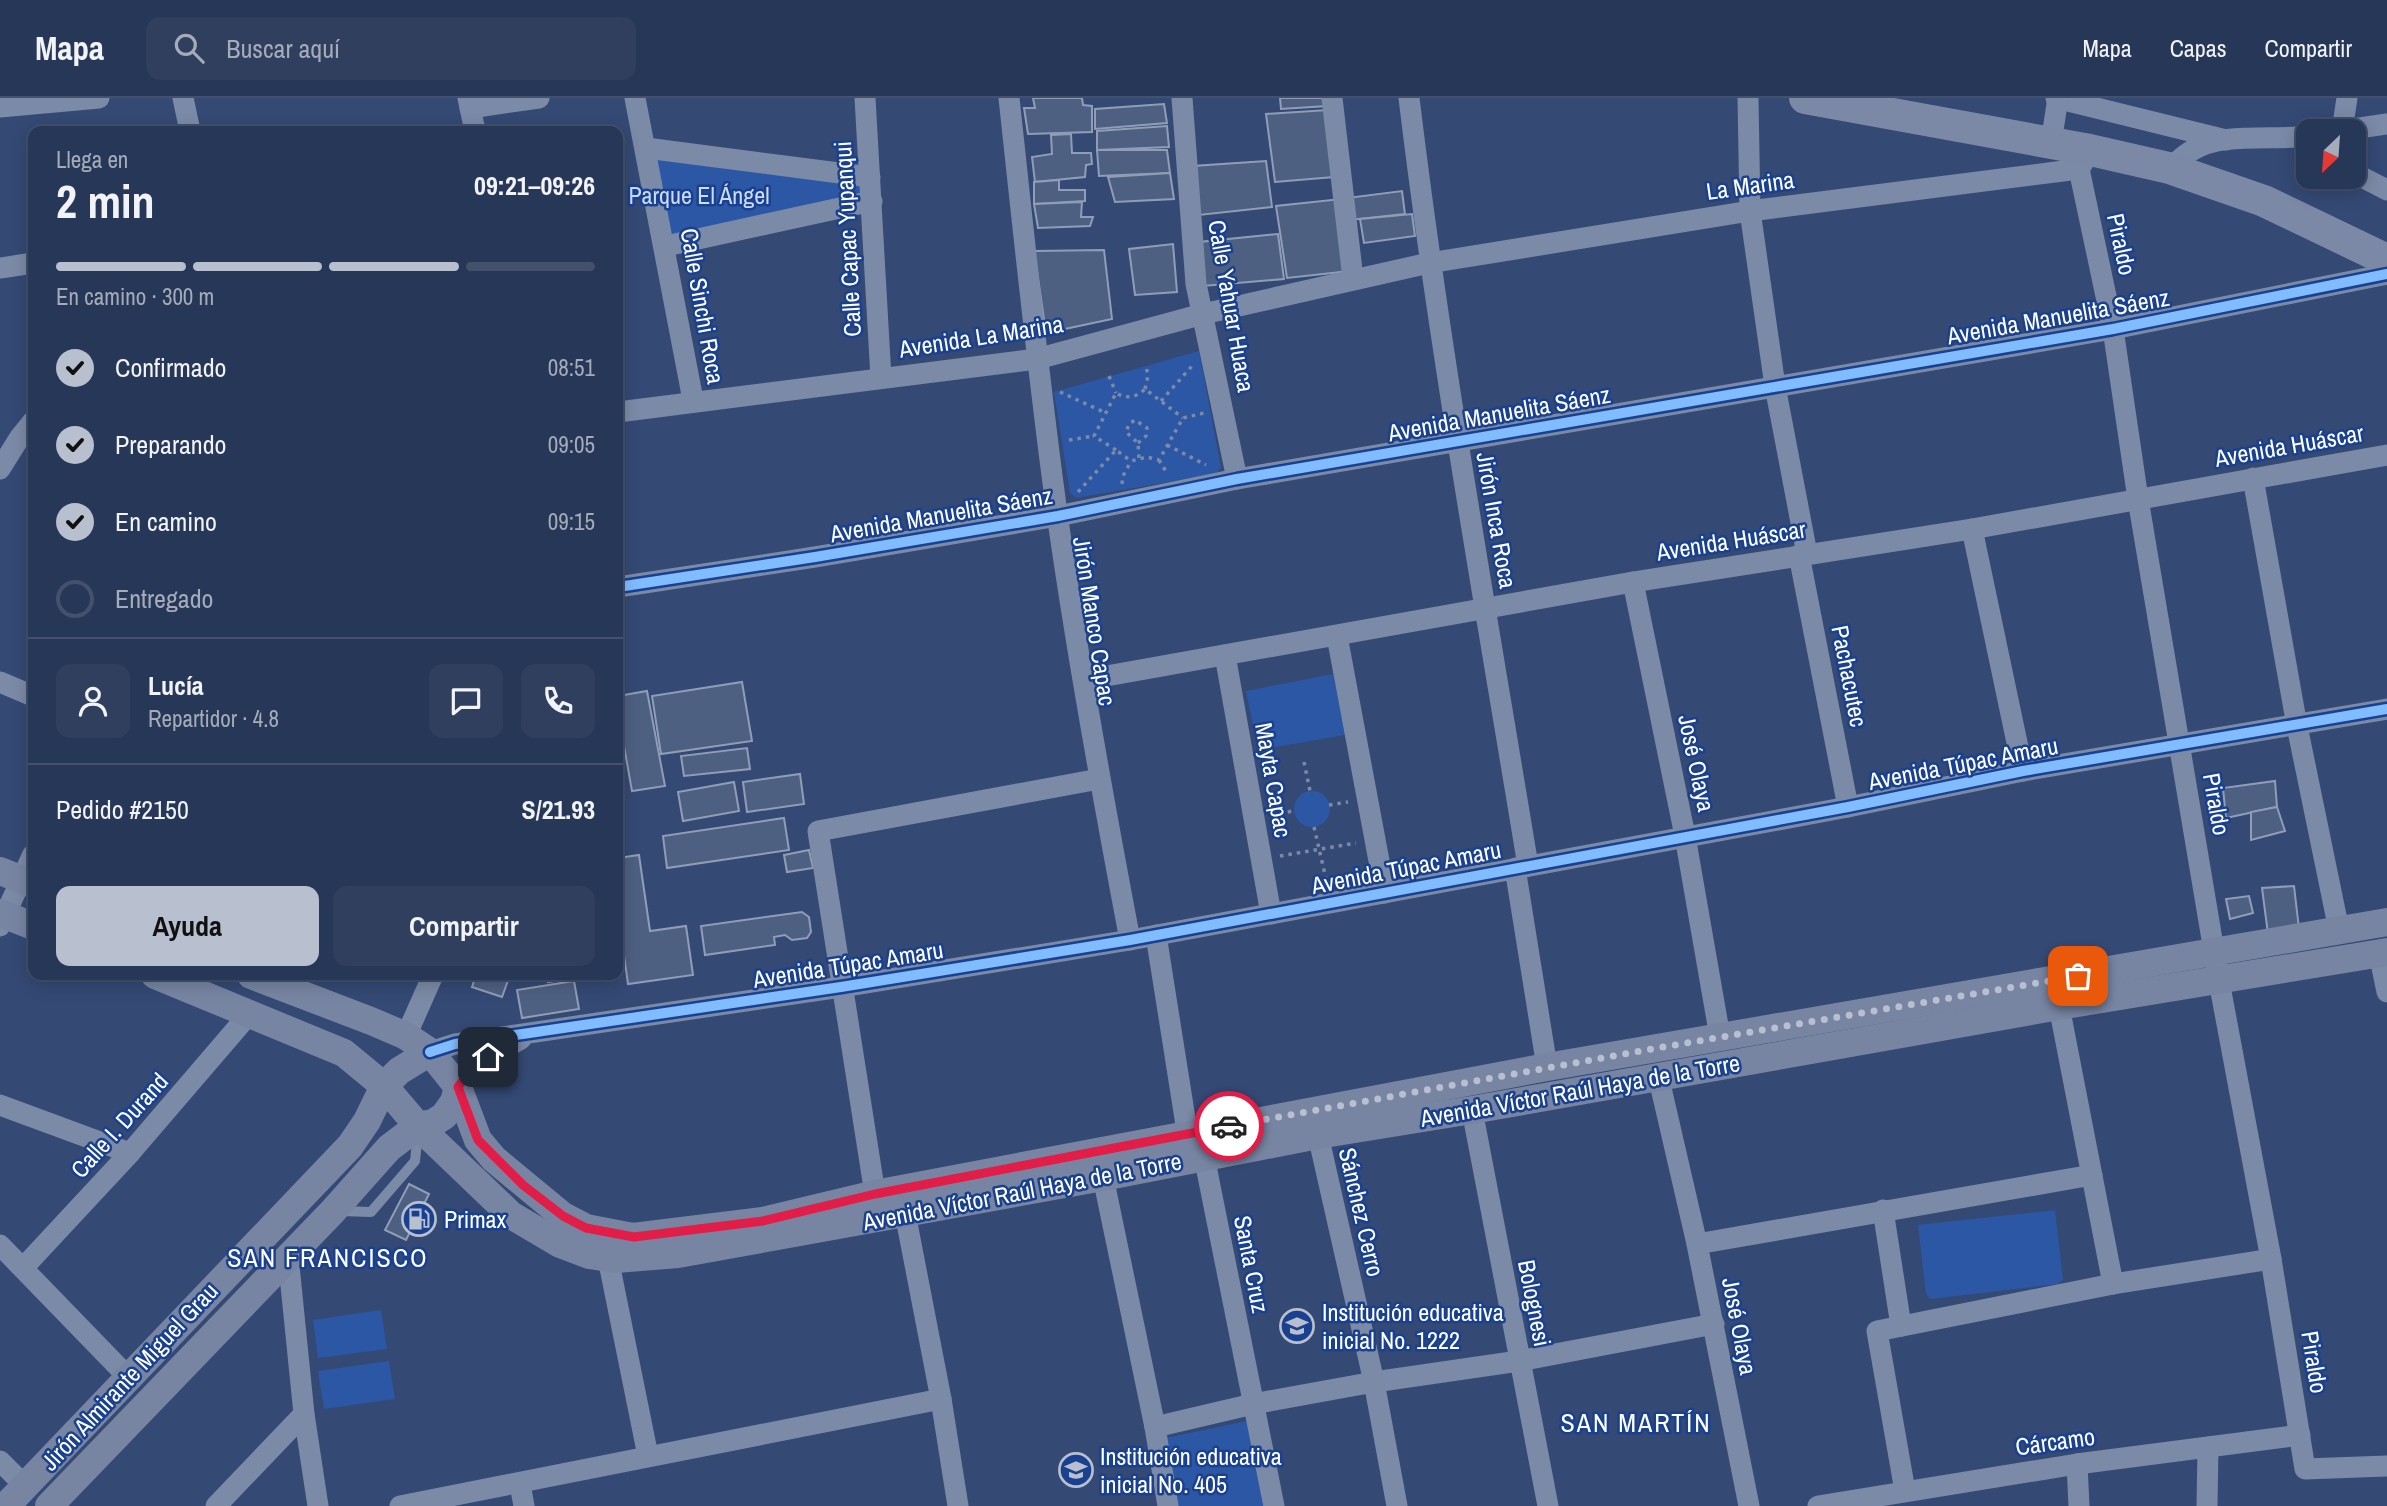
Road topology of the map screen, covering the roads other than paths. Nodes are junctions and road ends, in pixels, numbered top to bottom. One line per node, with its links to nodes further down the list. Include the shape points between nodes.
1 (99, 98): 16 (street)
2 (183, 98): 20 (street)
3 (539, 98): 14 (street)
4 (635, 98): 28 (street, Calle Sinchi Roca)
5 (865, 98): 31 (street, Calle Capac Yupanqui)
6 (1009, 98): 45 (street, Jirón Manco Capac)
7 (1182, 98): 43 (street, Calle Yahuar Huaca, via 1191,239)
8 (1332, 98): 42 (street)
9 (1409, 98): 38 (street, Jirón Inca Roca)
10 (1748, 98): 35 (street, Pachacutec)
11 (1805, 98): 15 (main road)
12 (2057, 98): 25 (street); 26 (street)
13 (2347, 98): 18 (street)
14 (469, 103): 21 (street)
15 (1864, 103): 17 (main road)
16 (0, 107)
17 (1903, 107): 26 (main road)
18 (2343, 119)
19 (2387, 124): 22 (street)
20 (189, 126)
21 (474, 126)
22 (2366, 127)
23 (2296, 138): 24 (street)
24 (2285, 139): 25 (street); 27 (street)
25 (2226, 140): 30 (street, via 2192,150)
26 (2051, 143): 29 (main road)
27 (2296, 145)
28 (646, 148): 31 (street); 36 (street, Calle Sinchi Roca)
29 (2085, 159): 30 (main road); 35 (street, La Marina); 44 (street, Piraldo)
30 (2169, 168): 37 (main road, via 2264,201)
31 (870, 177): 34 (street, Calle Capac Yupanqui)
32 (2366, 179): 33 (street)
33 (2387, 190)
34 (872, 201): 36 (street); 46 (street, Calle Capac Yupanqui)
35 (1750, 211): 38 (street, La Marina); 47 (street, Pachacutec)
36 (666, 246): 48 (street, Calle Sinchi Roca)
37 (2387, 260)
38 (1429, 263): 42 (street, Avenida La Marina); 51 (street, Jirón Inca Roca)
39 (28, 264): 40 (street)
40 (0, 268)
41 (2387, 275): 44 (street, Avenida Manuelita Sáenz)
42 (1353, 279): 43 (street, Avenida La Marina)
43 (1203, 314): 45 (street, Avenida La Marina); 55 (street, Calle Yahuar Huaca)
44 (2113, 329): 47 (street, Avenida Manuelita Sáenz); 56 (street, Piraldo)
45 (1037, 359): 46 (street, Avenida La Marina); 57 (street, Jirón Manco Capac)
46 (881, 378): 48 (street, Avenida La Marina)
47 (1775, 386): 51 (street, Avenida Manuelita Sáenz); 59 (street, Pachacutec)
48 (693, 400): 49 (street, Avenida La Marina)
49 (623, 411)
50 (18, 431): 53 (street)
51 (1457, 442): 55 (street, Avenida Manuelita Sáenz); 62 (street, Jirón Inca Roca)
52 (2387, 455): 54 (street, Avenida Huáscar)
53 (0, 469)
54 (2253, 478): 56 (street, Avenida Huáscar); 69 (street)
55 (1237, 479): 57 (street, Avenida Manuelita Sáenz)
56 (2138, 499): 58 (street, Avenida Huáscar); 70 (street, Piraldo)
57 (1058, 516): 61 (street, Avenida Manuelita Sáenz); 65 (street, Jirón Manco Capac)
58 (1972, 530): 59 (street, Avenida Huáscar); 71 (street)
59 (1803, 554): 60 (street, Avenida Huáscar); 73 (street, Pachacutec)
60 (1633, 582): 62 (street, Avenida Huáscar); 74 (street, José Olaya)
61 (623, 586)
62 (1486, 609): 63 (street, Avenida Huáscar); 75 (street, Jirón Inca Roca)
63 (1336, 636): 64 (street, Avenida Huáscar); 77 (street)
64 (1225, 655): 65 (street, Avenida Huáscar); 78 (street, Mayta Capac)
65 (1083, 680): 72 (street, Jirón Manco Capac)
66 (0, 682): 67 (street)
67 (28, 694)
68 (2387, 709): 69 (street, Avenida Túpac Amaru)
69 (2297, 726): 70 (street, Avenida Túpac Amaru); 82 (street)
70 (2180, 744): 71 (street, Avenida Túpac Amaru); 85 (street, Piraldo)
71 (2023, 771): 73 (street, Avenida Túpac Amaru)
72 (1099, 779): 84 (street, Jirón Manco Capac); 91 (street, via 818,831)
73 (1848, 807): 74 (street, Avenida Túpac Amaru)
74 (1685, 836): 75 (street, Avenida Túpac Amaru); 97 (street, José Olaya)
75 (1521, 867): 77 (street, Avenida Túpac Amaru); 99 (street, Jirón Inca Roca)
76 (22, 872): 79 (street)
77 (1385, 894): 78 (street, Avenida Túpac Amaru)
78 (1270, 914): 83 (street, Avenida Túpac Amaru)
79 (2, 918): 81 (main road)
80 (2387, 922): 82 (main road, Avenida Víctor Raúl Haya de la Torre)
81 (28, 925)
82 (2339, 930): 85 (main road, Avenida Víctor Raúl Haya de la Torre)
83 (1157, 935): 84 (street, Avenida Túpac Amaru); 107 (street, Santa Cruz)
84 (1130, 940): 91 (street, Avenida Túpac Amaru)
85 (2216, 953): 90 (street, Piraldo); 97 (main road, Avenida Víctor Raúl Haya de la Torre)
86 (2383, 953): 90 (main road, Avenida Víctor Raúl Haya de la Torre); 92 (street)
87 (168, 980): 94 (main road, Avenida Víctor Raúl Haya de la Torre)
88 (264, 980): 96 (main road, Avenida Víctor Raúl Haya de la Torre)
89 (431, 980): 96 (street)
90 (2219, 981): 93 (main road, Avenida Víctor Raúl Haya de la Torre); 118 (street, Piraldo)
91 (841, 987): 95 (street, Avenida Túpac Amaru); 111 (street)
92 (2387, 992)
93 (2059, 1006): 100 (main road, Avenida Víctor Raúl Haya de la Torre); 109 (street)
94 (250, 1013): 101 (main road, Avenida Víctor Raúl Haya de la Torre, via 344,1053); 108 (street, Calle I. Durand)
95 (532, 1033): 98 (street, Avenida Túpac Amaru); 102 (street, Avenida Túpac Amaru, via 473,1067)
96 (406, 1036): 98 (main road, Avenida Víctor Raúl Haya de la Torre)
97 (1720, 1037): 99 (main road, Avenida Víctor Raúl Haya de la Torre)
98 (430, 1052): 101 (main road); 102 (main road, Avenida Víctor Raúl Haya de la Torre)
99 (1547, 1068): 107 (main road, Avenida Víctor Raúl Haya de la Torre)
100 (1658, 1075): 104 (main road, Avenida Víctor Raúl Haya de la Torre); 114 (street, José Olaya)
101 (384, 1086): 105 (main road, Avenida Víctor Raúl Haya de la Torre); 124 (main road, Jirón Almirante Miguel Grau, via 350,1146)
102 (458, 1087): 105 (main road, via 444,1116); 111 (main road, Avenida Víctor Raúl Haya de la Torre, via 478,1140 494,1159 563,1216 608,1234 666,1235 749,1223)
103 (0, 1105): 108 (street)
104 (1472, 1110): 106 (main road, Avenida Víctor Raúl Haya de la Torre); 123 (street, Bolognesi)
105 (418, 1126): 116 (main road, Jirón Almirante Miguel Grau, via 389,1148); 117 (main road, Avenida Víctor Raúl Haya de la Torre, via 512,1215 560,1244)
106 (1318, 1135): 107 (main road, Avenida Víctor Raúl Haya de la Torre); 125 (street, Sánchez Cerro)
107 (1194, 1150): 110 (main road, Avenida Víctor Raúl Haya de la Torre); 111 (main road, Avenida Víctor Raúl Haya de la Torre); 127 (street, Santa Cruz)
108 (130, 1153): 119 (street, Calle I. Durand)
109 (2092, 1175): 112 (street); 120 (street)
110 (1103, 1177): 113 (main road, Avenida Víctor Raúl Haya de la Torre); 129 (street)
111 (875, 1194)
112 (1883, 1210): 114 (street); 122 (street)
113 (905, 1213): 117 (main road, Avenida Víctor Raúl Haya de la Torre, via 646,1259); 126 (street)
114 (1697, 1244): 121 (street, José Olaya)
115 (0, 1245): 119 (street)
116 (288, 1256): 128 (street); 140 (main road, Jirón Almirante Miguel Grau)
117 (608, 1258): 132 (street)
118 (2271, 1259): 120 (street); 130 (street, Piraldo)
119 (23, 1268): 124 (street)
120 (2113, 1284): 122 (street)
121 (1714, 1324): 123 (street); 150 (street, José Olaya)
122 (1901, 1326): 138 (street, via 1877,1331)
123 (1519, 1362): 125 (street); 149 (street, Bolognesi)
124 (128, 1377): 137 (main road, Jirón Almirante Miguel Grau)
125 (1374, 1382): 127 (street); 148 (street, Sánchez Cerro)
126 (941, 1399): 132 (street); 145 (street)
127 (1253, 1404): 129 (street); 147 (street, Santa Cruz)
128 (304, 1414): 141 (street); 142 (street)
129 (1155, 1427): 146 (street)
130 (2300, 1435): 131 (street, Cárcamo); 135 (street, Piraldo, via 2305,1469)
131 (2208, 1447): 134 (street, Cárcamo); 153 (street)
132 (649, 1456): 136 (street)
133 (0, 1461): 137 (street)
134 (2077, 1464): 138 (street, Cárcamo); 152 (street)
135 (2387, 1466)
136 (520, 1484): 143 (street); 144 (street)
137 (25, 1486): 139 (main road, Jirón Almirante Miguel Grau)
138 (1905, 1490): 151 (street, Cárcamo)
139 (6, 1506)
140 (50, 1506)
141 (216, 1506)
142 (318, 1506)
143 (400, 1506)
144 (524, 1506)
145 (958, 1506)
146 (1168, 1506)
147 (1274, 1506)
148 (1397, 1506)
149 (1548, 1506)
150 (1749, 1506)
151 (1818, 1506)
152 (2078, 1506)
153 (2207, 1506)

